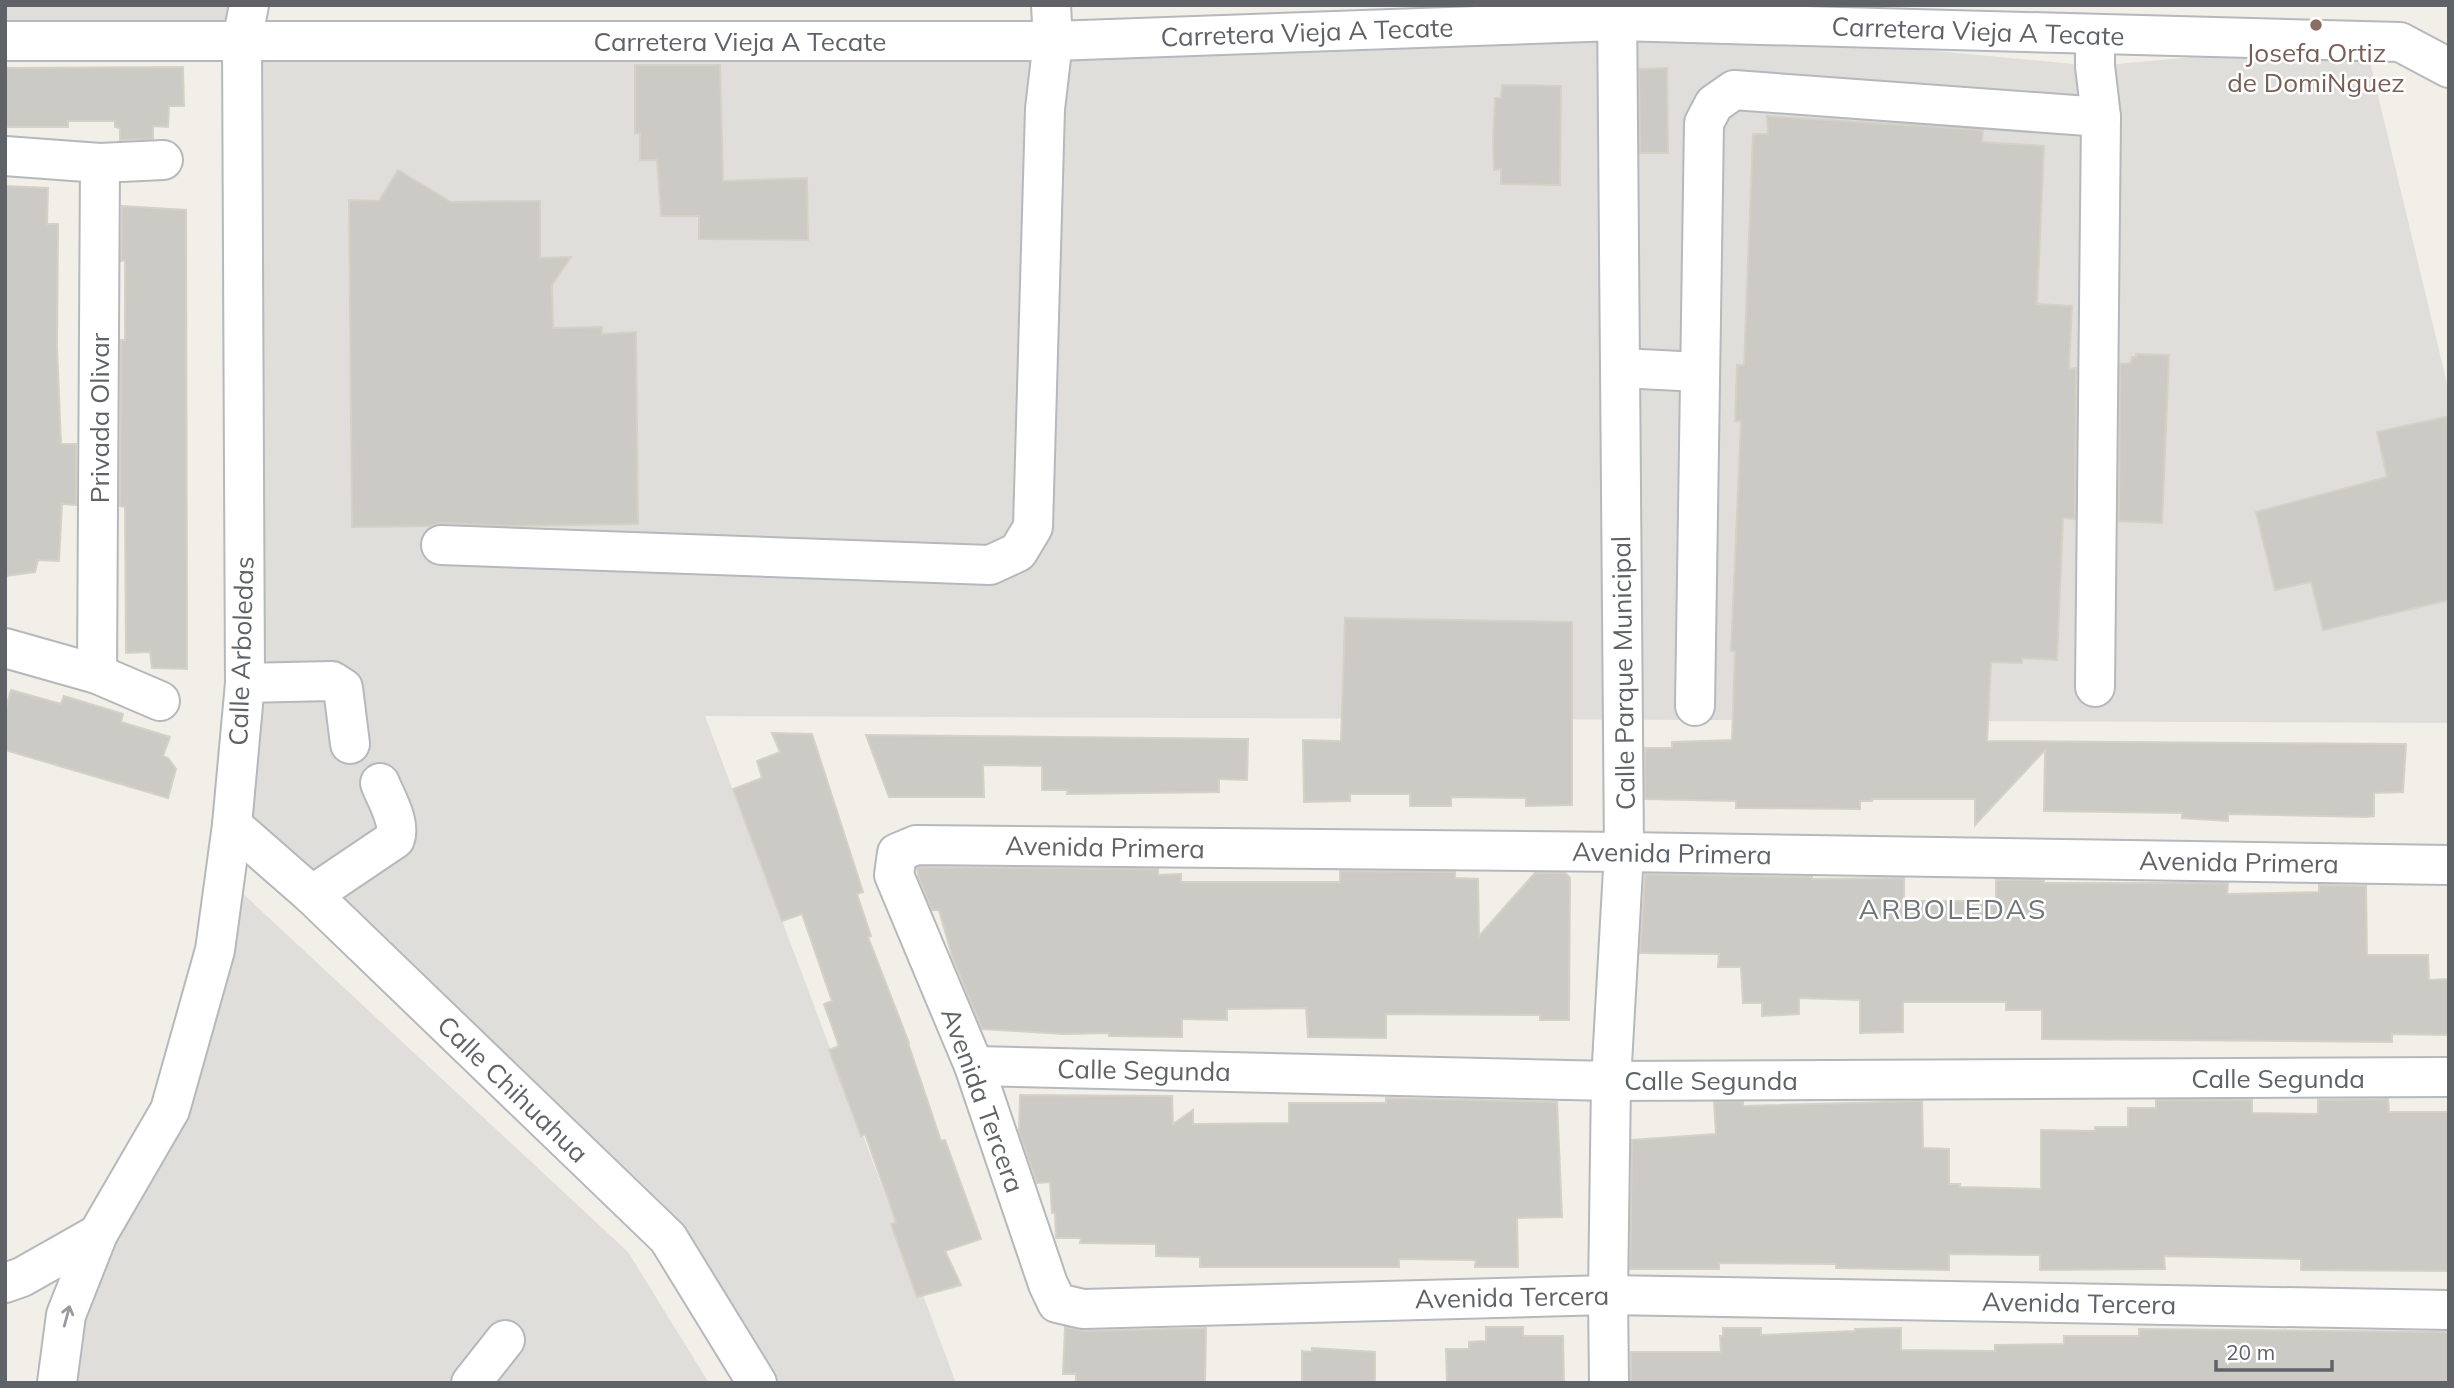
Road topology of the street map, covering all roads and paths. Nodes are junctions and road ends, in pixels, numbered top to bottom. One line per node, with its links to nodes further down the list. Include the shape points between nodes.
1 (1617, 13): 3 (street, Carretera Vieja A Tecate); 4 (street, Carretera Vieja A Tecate); 11 (street, Calle Parque Municipal)
2 (246, 23): 3 (street, Carretera Vieja A Tecate); 5 (street, Carretera Vieja A Tecate); 16 (street, Calle Arboledas)
3 (1052, 23): 13 (street, via 1045,109 1033,527 1018,552 990,565)
4 (2095, 34): 6 (street, Carretera Vieja A Tecate, via 2400,42); 7 (street)
5 (5, 41)
6 (2449, 68)
7 (2101, 117): 12 (street, via 1734,90 1714,104 1704,123); 17 (street)
8 (5, 156): 10 (street)
9 (163, 160): 10 (street)
10 (100, 163): 15 (street, Privada Olivar)
11 (1620, 368): 12 (street); 23 (street, Calle Parque Municipal)
12 (1700, 372): 19 (street)
13 (441, 545)
14 (5, 648): 15 (street)
15 (97, 674): 18 (street)
16 (245, 683): 20 (street, via 332,681 343,688); 22 (street, Calle Arboledas)
17 (2095, 687)
18 (160, 701)
19 (1695, 706)
20 (349, 744)
21 (380, 783): 26 (street, via 398,831 395,839)
22 (232, 825): 26 (street, Calle Chihuahua); 30 (street, Calle Arboledas, via 215,950 170,1110)
23 (1625, 852): 24 (street, Avenida Primera, via 916,845); 25 (street, Avenida Primera); 29 (street, Calle Parque Municipal)
24 (897, 853): 27 (street, Avenida Tercera, via 894,875)
25 (2449, 865)
26 (312, 895): 37 (street, Calle Chihuahua, via 668,1238)
27 (974, 1066): 29 (street, Calle Segunda); 32 (street, Avenida Tercera, via 1057,1303 1083,1309)
28 (2449, 1077): 29 (street, Calle Segunda)
29 (1611, 1080): 32 (street, Calle Parque Municipal)
30 (98, 1234): 31 (street); 35 (street, Calle Arboledas, one-way to 30, via 66,1315)
31 (5, 1283)
32 (1608, 1294): 33 (street, Avenida Tercera); 38 (street, Calle Parque Municipal)
33 (2449, 1310)
34 (505, 1340): 36 (street)
35 (57, 1383)
36 (471, 1383)
37 (757, 1383)
38 (1609, 1383)

